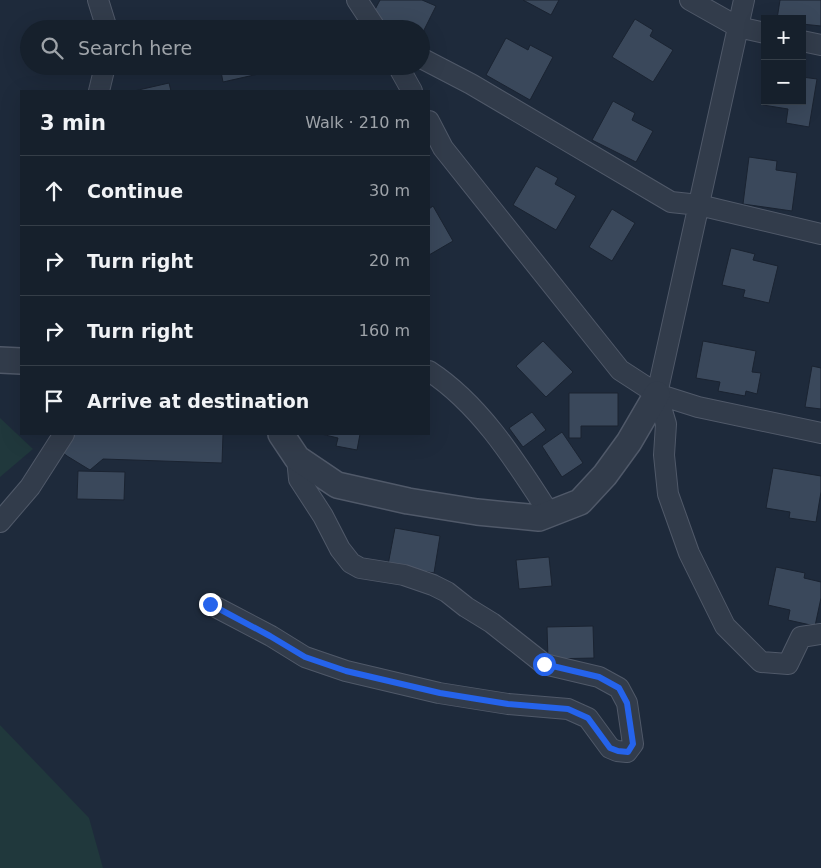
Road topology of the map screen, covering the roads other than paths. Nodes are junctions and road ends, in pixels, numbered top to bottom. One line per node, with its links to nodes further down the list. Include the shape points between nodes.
1 (98, 0): 5 (street)
2 (357, 0): 6 (street)
3 (690, 0): 7 (street)
4 (744, 0): 7 (street)
5 (104, 20)
6 (370, 20)
7 (738, 27): 8 (street); 17 (street)
8 (761, 31)
9 (806, 42): 10 (street)
10 (821, 45)
11 (430, 63): 17 (street, via 671,202)
12 (103, 75): 14 (street)
13 (403, 75): 15 (street)
14 (99, 90)
15 (411, 90)
16 (430, 124): 22 (street, via 444,148 620,370)
17 (699, 205): 18 (street); 22 (street)
18 (821, 234)
19 (0, 360): 20 (street)
20 (20, 361)
21 (430, 372): 27 (street, via 448,383 484,421)
22 (657, 394): 23 (street, via 698,408); 27 (street, via 630,442 605,475 580,502); 30 (street, via 666,424 664,455 668,494 689,553 725,626 762,662 788,664 801,637)
23 (821, 433)
24 (63, 435): 28 (street, via 30,487)
25 (282, 435): 26 (street)
26 (298, 458): 27 (street, via 338,485 408,501 539,518); 29 (street, via 299,479 351,563 360,568 404,575 434,585 492,623 544,664 599,677 619,688 627,703 633,744 628,752 610,748 588,718 568,709 440,693 346,671 305,657)
27 (550, 514)
28 (0, 522)
29 (210, 604)
30 (821, 634)

